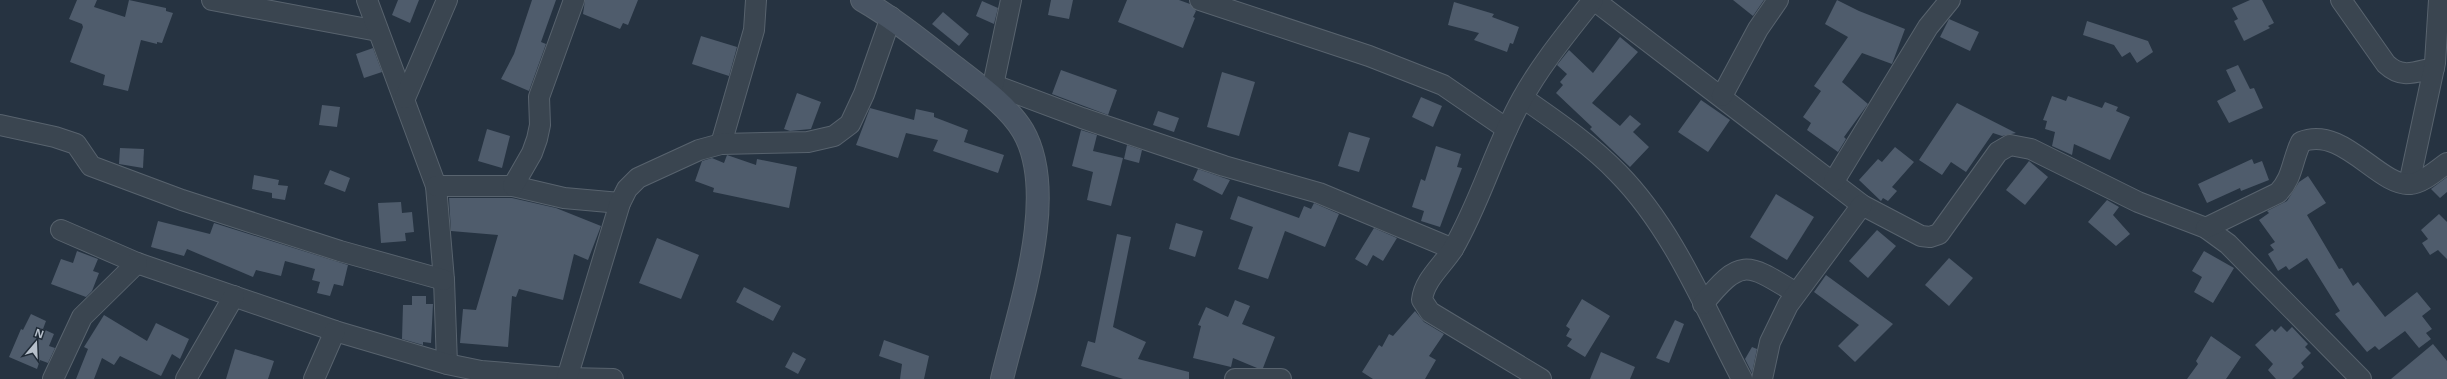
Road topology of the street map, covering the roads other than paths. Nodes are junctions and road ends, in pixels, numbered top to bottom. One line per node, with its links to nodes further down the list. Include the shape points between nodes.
1 (212, 0): 15 (street)
2 (367, 0): 15 (street)
3 (447, 0): 19 (street)
4 (574, 0): 28 (street, via 540,92 540,125 537,139)
5 (756, 0): 23 (street, via 754,30)
6 (862, 0): 14 (street)
7 (1011, 0): 17 (street)
8 (1200, 0): 22 (street, via 1369,56 1443,85)
9 (1594, 0): 18 (street); 20 (street)
10 (1778, 0): 18 (street, via 1758,29)
11 (1950, 0): 25 (street, via 1928,27)
12 (2341, 0): 16 (street, via 2386,64 2395,72 2404,74)
13 (2439, 0): 16 (street)
14 (891, 17): 17 (street); 23 (street, via 864,94 850,124 834,136 808,142)
15 (378, 31): 19 (street)
16 (2434, 68): 26 (street)
17 (992, 90): 33 (street, via 1224,166 1319,193); 48 (street, via 1022,131 1038,176 1037,235)
18 (1722, 96): 25 (street)
19 (405, 98): 27 (street)
20 (1523, 98): 22 (street); 38 (street, via 1575,135 1618,173 1650,211 1675,250)
21 (0, 125): 35 (street, via 76,144 91,166 182,200 340,251)
22 (1507, 129): 33 (street, via 1480,194)
23 (721, 144): 29 (street, via 699,150 638,178 627,189)
24 (2447, 163): 26 (street, via 2425,179)
25 (1834, 181): 30 (street)
26 (2409, 184): 31 (street, via 2393,179 2359,156 2324,139 2310,139 2301,142 2295,153 2292,173 2286,185 2278,192)
27 (436, 186): 28 (street); 35 (street)
28 (513, 186): 29 (street, via 564,198)
29 (620, 203): 42 (street)
30 (1862, 205): 31 (street, via 1921,236 1939,234 1998,152 2010,145 2031,149 2138,202); 36 (street)
31 (2206, 228): 54 (street, via 2228,244)
32 (61, 230): 34 (street)
33 (1453, 249): 51 (street, via 1423,290 1422,300 1430,312)
34 (137, 263): 37 (street); 44 (street, via 82,317)
35 (444, 280): 40 (street)
36 (1796, 293): 38 (street, via 1756,270 1743,268 1730,275); 53 (street, via 1772,336)
37 (234, 296): 39 (street); 45 (street)
38 (1703, 304): 52 (street)
39 (335, 331): 40 (street); 46 (street)
40 (447, 364): 41 (street)
41 (479, 375): 42 (street)
42 (567, 378): 43 (street)
43 (590, 378): 47 (street)
44 (53, 379)
45 (186, 379)
46 (314, 379)
47 (613, 379)
48 (1002, 379)
49 (1235, 379): 50 (street)
50 (1281, 379)
51 (1541, 379)
52 (1742, 379)
53 (1762, 379)
54 (2361, 379)

